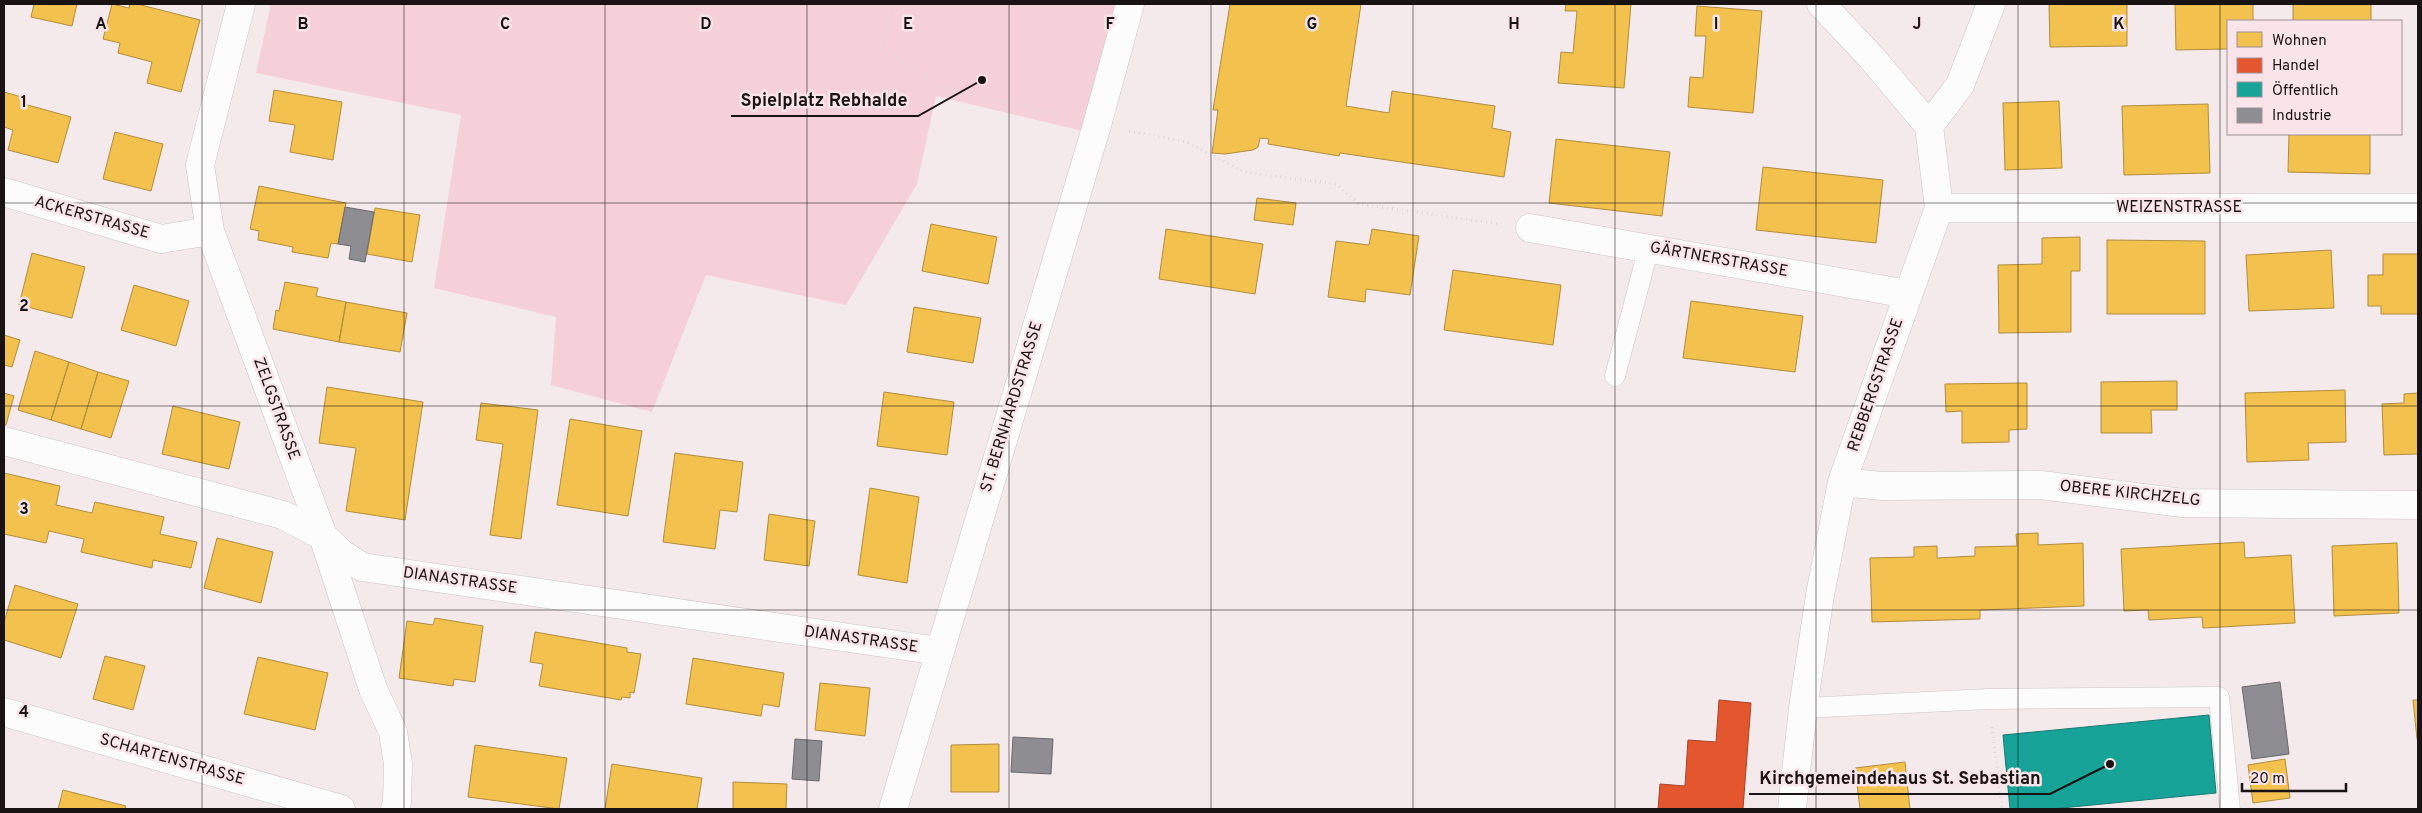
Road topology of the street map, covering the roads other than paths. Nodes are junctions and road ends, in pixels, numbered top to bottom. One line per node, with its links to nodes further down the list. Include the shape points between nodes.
1 (242, 4): 10 (street, ZELGSTRASSE, via 200,165)
2 (1130, 4): 18 (street, ST. BERNHARDSTRASSE, via 1097,125)
3 (1821, 4): 5 (street)
4 (1990, 4): 5 (street, via 1960,85)
5 (1929, 126): 7 (street, REBBERGSTRASSE)
6 (4, 192): 10 (street, ACKERSTRASSE, via 161,239)
7 (1939, 208): 8 (street, WEIZENSTRASSE); 12 (street, REBBERGSTRASSE)
8 (2418, 208)
9 (1530, 228): 11 (street, GÄRTNERSTRASSE)
10 (210, 231): 17 (street, ZELGSTRASSE)
11 (1649, 247): 12 (street, GÄRTNERSTRASSE); 13 (lane)
12 (1908, 294): 15 (street, REBBERGSTRASSE)
13 (1615, 376)
14 (4, 441): 17 (street, DIANASTRASSE, via 283,515)
15 (1842, 482): 16 (street, OBERE KIRCHZELG, via 1882,486 2041,485 2182,503); 19 (street, REBBERGSTRASSE)
16 (2418, 505)
17 (323, 536): 18 (street, DIANASTRASSE, via 362,567); 22 (street, ZELGSTRASSE, via 373,689 394,732 398,764)
18 (939, 651): 23 (street, ST. BERNHARDSTRASSE)
19 (1803, 708): 24 (street, REBBERGSTRASSE); 25 (lane, via 1988,699 2219,697)
20 (4, 712): 21 (street, SCHARTENSTRASSE)
21 (341, 809)
22 (395, 809)
23 (893, 809)
24 (1792, 809)
25 (2230, 809)

